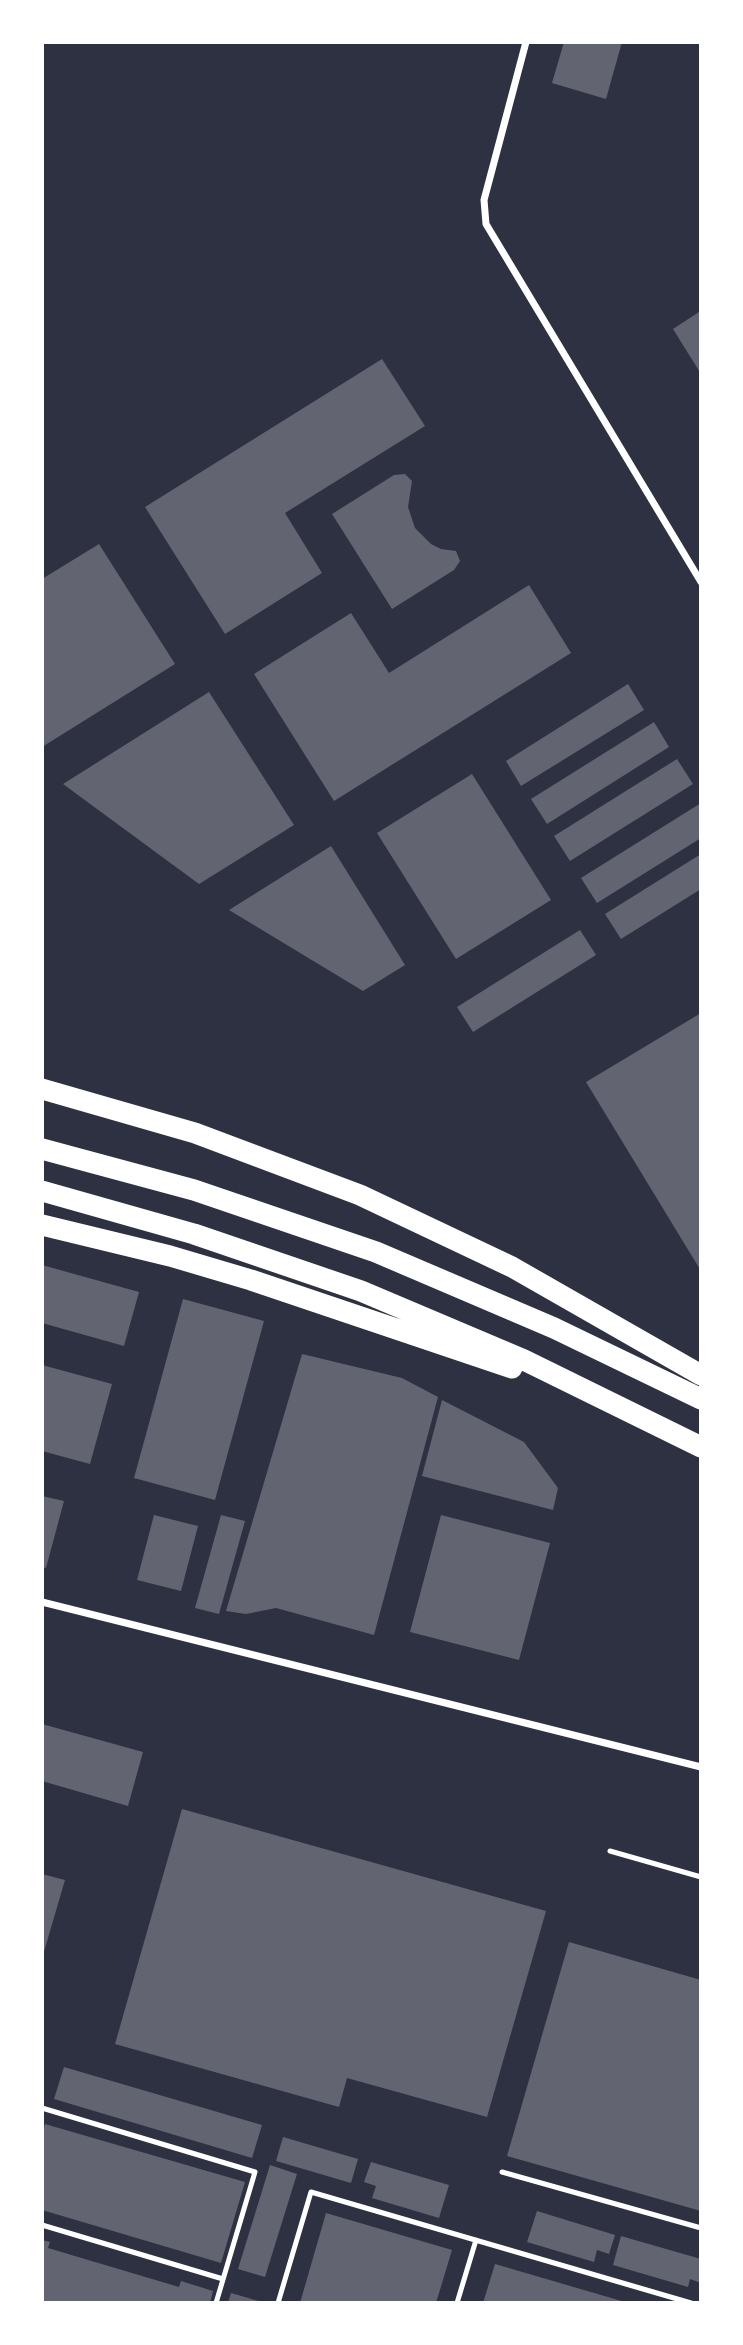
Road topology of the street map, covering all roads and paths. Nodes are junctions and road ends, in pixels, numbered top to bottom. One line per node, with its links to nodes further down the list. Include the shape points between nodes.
1 (526, 42): 2 (street, via 484,200 486,224)
2 (701, 582)
3 (42, 1089): 7 (highway, via 216,1140 359,1195 523,1273)
4 (42, 1149): 8 (highway, via 206,1194 376,1252 554,1328)
5 (42, 1191): 9 (highway, via 307,1271 470,1336)
6 (42, 1225): 9 (highway, via 251,1280)
7 (701, 1375)
8 (701, 1399)
9 (629, 1410): 10 (highway)
10 (701, 1447)
11 (42, 1602): 12 (street)
12 (701, 1767)
13 (610, 1851): 14 (lane)
14 (701, 1877)
15 (42, 2108): 20 (lane, via 255,2172)
16 (502, 2172): 18 (lane)
17 (42, 2225): 20 (lane)
18 (701, 2228)
19 (476, 2240): 22 (lane, via 311,2192); 23 (lane); 24 (lane)
20 (223, 2279): 21 (lane)
21 (216, 2303)
22 (278, 2303)
23 (457, 2303)
24 (691, 2303)

